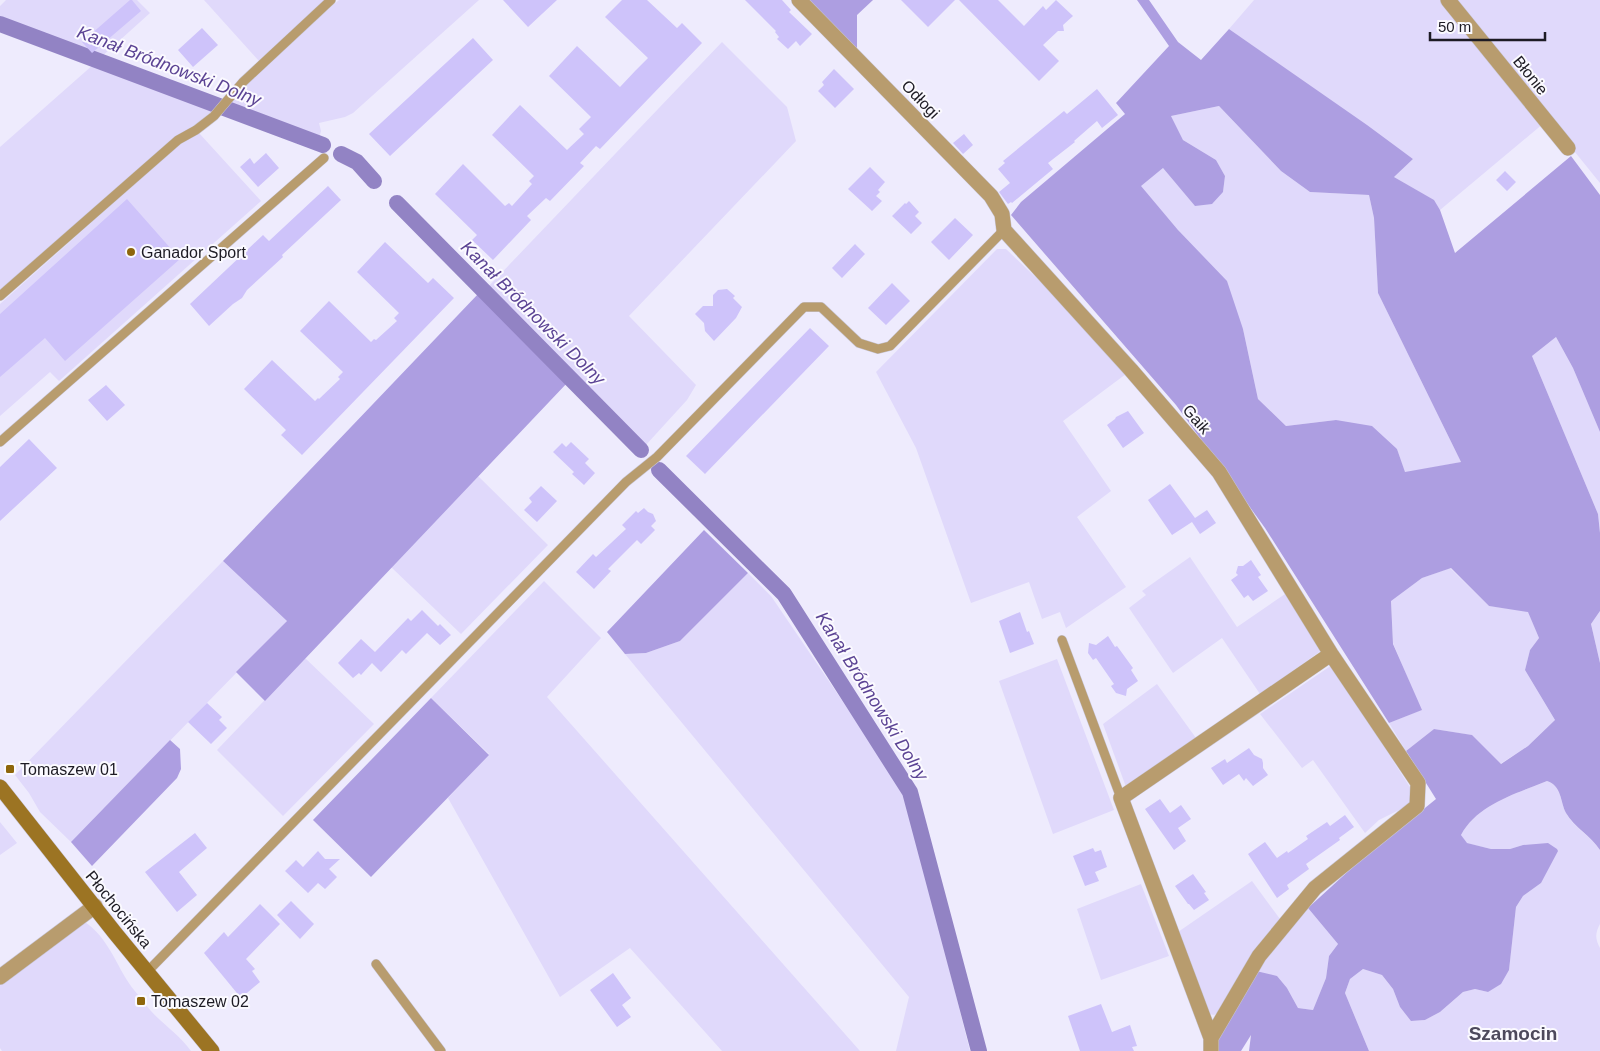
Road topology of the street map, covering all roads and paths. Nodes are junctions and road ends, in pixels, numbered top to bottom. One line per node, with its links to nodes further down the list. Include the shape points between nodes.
1 (331, 0): 7 (lane, via 243,82 214,116 178,140)
2 (800, 0): 6 (street, Odłogi, via 991,196 1002,214)
3 (1448, 0): 4 (street, Błonie)
4 (1568, 148)
5 (324, 158): 8 (lane)
6 (1004, 230): 10 (street, Gaik, via 1219,472); 15 (lane, via 890,346 878,349 860,343 821,308 804,307 657,457 612,496)
7 (0, 296)
8 (0, 442)
9 (1062, 640): 12 (lane)
10 (1332, 654): 12 (street); 17 (street, Gaik, via 1418,783 1417,806 1315,888 1259,956)
11 (0, 787): 13 (main road, Płochocińska)
12 (1121, 798): 17 (street)
13 (95, 906): 15 (main road, Płochocińska); 16 (street)
14 (376, 964): 19 (lane)
15 (147, 972): 18 (main road, Płochocińska)
16 (0, 977)
17 (1211, 1045)
18 (212, 1051)
19 (441, 1051)

